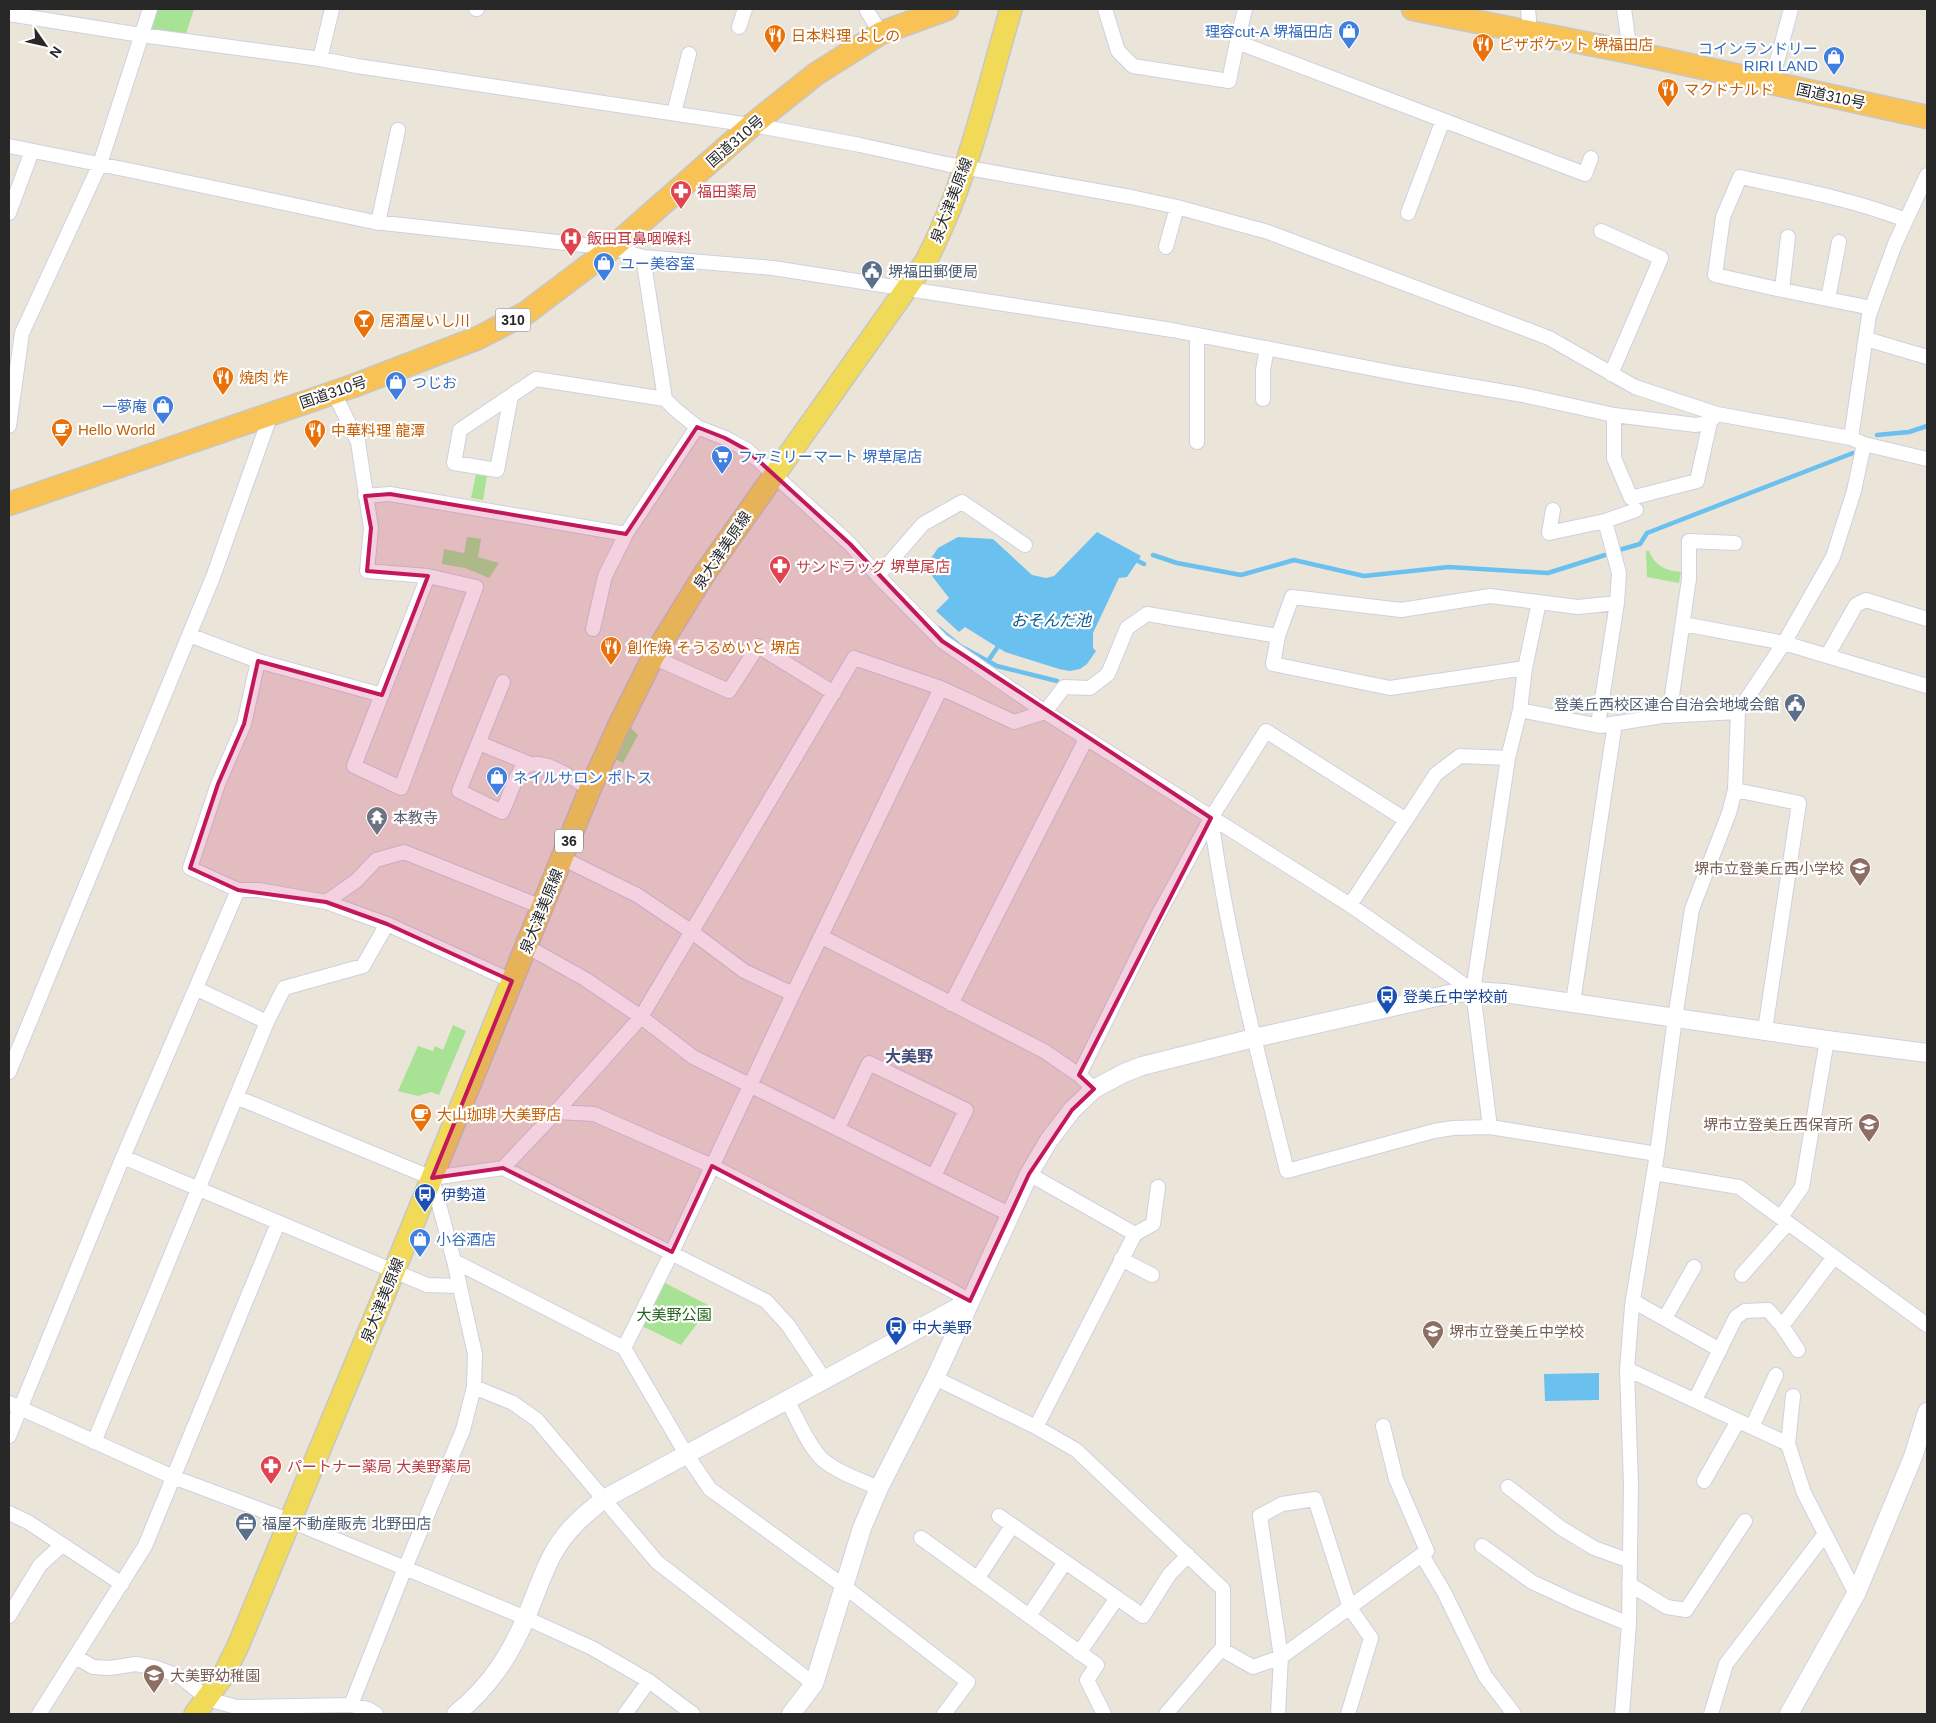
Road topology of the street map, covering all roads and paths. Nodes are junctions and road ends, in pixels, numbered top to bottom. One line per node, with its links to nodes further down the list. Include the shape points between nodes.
1 (150, 9): 17 (street)
2 (332, 9): 21 (street)
3 (745, 9): 14 (street)
4 (947, 9): 16 (highway, 国道310号 / 310)
5 (1011, 9): 32 (main road, 泉大津美原線 / 36)
6 (1105, 9): 18 (street, via 1118,51 1133,66 1229,81)
7 (1245, 9): 18 (street)
8 (1413, 9): 15 (highway, 国道310号)
9 (1528, 9): 15 (street)
10 (1624, 9): 19 (street)
11 (1790, 9): 22 (street)
12 (863, 10): 16 (street)
13 (9, 14): 17 (street)
14 (739, 27)
15 (1530, 32): 19 (highway, 国道310号)
16 (881, 34): 26 (highway, 国道310号 / 310, via 816,74)
17 (141, 35): 21 (street); 31 (street)
18 (1237, 42): 25 (street)
19 (1630, 52): 22 (highway, 国道310号)
20 (689, 54): 23 (street)
21 (320, 59): 23 (street)
22 (1771, 84): 24 (highway, 国道310号)
23 (674, 114): 26 (street)
24 (1927, 117)
25 (1443, 120): 30 (street, via 1585,174); 36 (street)
26 (758, 126): 32 (street); 43 (highway, 国道310号 / 310)
27 (398, 130): 38 (street)
28 (9, 146): 29 (street)
29 (32, 151): 31 (street); 35 (street)
30 (1590, 158)
31 (100, 164): 38 (street); 61 (street, via 22,333)
32 (964, 167): 34 (street); 45 (main road, 泉大津美原線 / 36, via 941,231)
33 (1927, 176): 37 (street)
34 (1177, 207): 42 (street); 53 (street, via 1268,232 1549,338)
35 (9, 213)
36 (1408, 213)
37 (1906, 220): 46 (street, via 1876,208 1740,177 1723,217 1715,275); 48 (street)
38 (378, 223): 43 (street)
39 (1601, 231): 53 (street, via 1661,258)
40 (1788, 237): 46 (street)
41 (1839, 242): 47 (street)
42 (1166, 247)
43 (612, 248): 44 (street); 54 (highway, 国道310号 / 310, via 526,313 486,334)
44 (643, 257): 45 (street, via 773,268); 56 (street)
45 (908, 288): 49 (street); 66 (main road, 泉大津美原線 / 36)
46 (1782, 290): 47 (street)
47 (1828, 299): 48 (street)
48 (1872, 308): 50 (street)
49 (1197, 335): 51 (street); 64 (street)
50 (1866, 339): 52 (street); 63 (street)
51 (1267, 348): 57 (street); 59 (street)
52 (1927, 357)
53 (1611, 374): 60 (street, via 1635,387)
54 (334, 393): 58 (highway, 国道310号 / 310); 67 (street, via 358,442)
55 (511, 396): 55 (street, via 460,430 454,463 497,470); 56 (street, via 536,379)
56 (665, 399): 62 (street)
57 (1263, 399)
58 (271, 414): 68 (highway, 国道310号 / 310); 82 (street)
59 (1614, 415): 60 (street, via 1696,426); 60 (street, via 1614,458 1632,498 1697,481)
60 (1714, 418): 63 (street)
61 (9, 426)
62 (697, 427): 66 (street, via 747,450); 72 (street)
63 (1858, 441): 65 (street); 84 (street, via 1854,491 1833,557)
64 (1197, 442)
65 (1927, 459)
66 (775, 473): 76 (street, via 850,544); 86 (main road, 泉大津美原線 / 36, via 705,573)
67 (366, 496): 72 (street, via 390,494); 75 (street, via 371,528 367,571)
68 (9, 504)
69 (1553, 510): 71 (street, via 1549,533)
70 (1636, 510): 71 (street)
71 (1605, 521): 78 (street, via 1619,573)
72 (626, 534): 81 (street, via 605,576)
73 (1735, 543): 80 (street, via 1689,541 1689,572)
74 (1026, 545): 76 (street, via 962,502 923,524)
75 (428, 576): 93 (street); 93 (street, via 476,587 401,788 354,766)
76 (878, 576): 95 (street, via 942,641)
77 (1540, 602): 78 (street, via 1578,607); 83 (street, via 1490,596 1401,610 1292,597); 88 (street)
78 (1617, 603): 99 (street)
79 (1927, 620): 85 (street, via 1866,600 1856,605)
80 (1682, 624): 84 (street); 97 (street)
81 (593, 629)
82 (189, 635): 87 (street); 130 (street)
83 (1278, 636): 88 (street, via 1273,664 1390,688); 95 (street, via 1147,614 1128,628 1108,674 1090,688 1064,687)
84 (1784, 643): 85 (street); 96 (street)
85 (1827, 656): 90 (street)
86 (653, 657): 92 (street, via 729,691 758,646); 104 (main road, 泉大津美原線 / 36)
87 (258, 662): 93 (street); 109 (street, via 244,724 218,784 190,868)
88 (1525, 668): 94 (street)
89 (504, 682): 101 (street)
90 (1927, 686)
91 (941, 688): 92 (street, via 854,658); 95 (street, via 1014,722); 115 (street)
92 (834, 693): 114 (street)
93 (382, 695)
94 (1520, 710): 99 (street); 102 (street)
95 (1045, 712): 100 (street)
96 (1738, 712): 97 (street); 105 (street)
97 (1669, 716): 98 (street)
98 (1615, 723): 99 (street); 121 (street)
99 (1598, 725)
100 (1086, 739): 106 (street); 122 (street)
101 (478, 743): 103 (street); 103 (street, via 459,791 502,812 521,770)
102 (1508, 758): 107 (street, via 1460,756 1436,774); 119 (street)
103 (530, 764): 104 (street, via 551,767)
104 (590, 789): 108 (main road, 泉大津美原線 / 36)
105 (1735, 790): 124 (street, via 1692,909); 126 (street, via 1799,803)
106 (1211, 818): 107 (street, via 1266,731); 111 (street); 127 (street, via 1217,864); 131 (street, via 1157,917)
107 (1406, 820): 111 (street)
108 (562, 858): 112 (main road, 泉大津美原線 / 36); 114 (street, via 637,895)
109 (238, 890): 110 (street, via 259,890); 118 (street)
110 (326, 902): 112 (street, via 356,881 376,860 404,852); 113 (street)
111 (1350, 905): 119 (street)
112 (542, 907): 116 (main road, 泉大津美原線 / 36)
113 (387, 924): 117 (street); 125 (street, via 362,966 284,988)
114 (692, 932): 120 (street, via 744,971); 123 (street)
115 (822, 937): 120 (street); 122 (street)
116 (526, 946): 117 (main road, 泉大津美原線 / 36); 123 (street, via 585,979)
117 (512, 981): 145 (main road, 泉大津美原線 / 36)
118 (197, 990): 125 (street); 139 (street)
119 (1473, 992): 121 (street); 127 (street, via 1450,994); 136 (street)
120 (793, 994): 132 (street)
121 (1573, 1002): 124 (street)
122 (951, 1004): 131 (street, via 1044,1051)
123 (641, 1017): 132 (street, via 693,1057); 135 (street)
124 (1675, 1018): 126 (street); 138 (street)
125 (266, 1022): 134 (street)
126 (1765, 1030): 128 (street)
127 (1254, 1038): 133 (street, via 1142,1066); 136 (street, via 1287,1171 1434,1131)
128 (1827, 1040): 129 (street); 149 (street, via 1802,1187)
129 (1927, 1053)
130 (9, 1072)
131 (1080, 1075): 133 (street)
132 (751, 1086): 137 (street); 140 (street)
133 (1094, 1089): 143 (street, via 1072,1110 1049,1140)
134 (236, 1097): 145 (street); 147 (street)
135 (556, 1112): 140 (street, via 594,1114); 141 (street)
136 (1490, 1127): 138 (street)
137 (838, 1128): 144 (street); 144 (street, via 870,1063 966,1110)
138 (1657, 1154): 142 (street)
139 (123, 1157): 147 (street); 177 (street)
140 (712, 1166): 152 (street); 161 (street)
141 (503, 1168): 145 (street); 152 (street)
142 (1654, 1173): 149 (street, via 1739,1186); 162 (street)
143 (1029, 1174): 148 (street); 151 (street)
144 (934, 1176): 148 (street)
145 (432, 1178): 155 (street); 157 (main road, 泉大津美原線 / 36)
146 (1158, 1188): 151 (street, via 1153,1224)
147 (199, 1189): 150 (street); 184 (street)
148 (1009, 1214): 161 (street)
149 (1785, 1220): 153 (street); 159 (street)
150 (278, 1222): 157 (street); 187 (street)
151 (1134, 1234): 154 (street)
152 (672, 1252): 166 (street); 172 (street, via 766,1301 788,1325)
153 (1834, 1257): 164 (street); 165 (street)
154 (1121, 1259): 158 (street); 181 (street)
155 (454, 1261): 160 (street); 166 (street)
156 (1694, 1266): 163 (street)
157 (394, 1271): 160 (street, via 427,1285); 194 (main road, 泉大津美原線 / 36)
158 (1152, 1275)
159 (1742, 1275)
160 (459, 1286): 173 (street, via 474,1354)
161 (970, 1301): 171 (street); 172 (street)
162 (1633, 1301): 163 (street); 169 (street)
163 (1665, 1318): 167 (street)
164 (1927, 1325)
165 (1782, 1326): 167 (street, via 1768,1310 1746,1311 1736,1317); 168 (street)
166 (624, 1348): 186 (street)
167 (1720, 1350): 176 (street)
168 (1798, 1350)
169 (1627, 1369): 176 (street); 203 (street)
170 (1776, 1375): 182 (street)
171 (934, 1378): 181 (street); 190 (street)
172 (824, 1379): 175 (street)
173 (474, 1387): 191 (street, via 513,1403 537,1420); 205 (street, via 463,1430)
174 (1793, 1396): 185 (street)
175 (787, 1400): 186 (street); 190 (street, via 822,1459 843,1473)
176 (1695, 1400): 179 (street)
177 (14, 1406): 183 (street); 184 (street)
178 (1927, 1412): 210 (street, via 1913,1457)
179 (1738, 1420): 182 (street); 188 (street)
180 (1383, 1426): 202 (street, via 1396,1479 1427,1551)
181 (1036, 1427): 201 (street, via 1076,1450)
182 (1752, 1427): 185 (street)
183 (9, 1436)
184 (94, 1442): 187 (street)
185 (1788, 1444): 197 (street, via 1804,1493)
186 (686, 1454): 191 (street); 209 (street, via 710,1488)
187 (173, 1477): 194 (street); 207 (street, via 145,1546)
188 (1704, 1481)
189 (1508, 1487): 203 (street, via 1561,1528 1594,1548)
190 (879, 1488): 209 (street, via 862,1528)
191 (604, 1499): 215 (street, via 569,1531 554,1552); 222 (street, via 657,1562)
192 (9, 1513): 199 (street)
193 (998, 1516): 196 (street)
194 (291, 1521): 205 (street); 224 (main road, 泉大津美原線 / 36)
195 (1745, 1521): 208 (street, via 1686,1610 1667,1607)
196 (1012, 1526): 204 (street); 206 (street)
197 (1825, 1534): 210 (street); 238 (street, via 1726,1664)
198 (921, 1538): 206 (street)
199 (62, 1544): 207 (street); 213 (street, via 40,1565)
200 (1482, 1546): 216 (street, via 1532,1582)
201 (1188, 1555): 211 (street, via 1169,1575 1143,1616); 217 (street, via 1223,1589)
202 (1422, 1555): 212 (street); 236 (street, via 1485,1676)
203 (1630, 1560): 208 (street)
204 (1065, 1562): 211 (street); 214 (street)
205 (405, 1568): 215 (street); 223 (street)
206 (978, 1579): 214 (street)
207 (122, 1584): 219 (street)
208 (1630, 1584): 216 (street)
209 (845, 1587): 222 (street); 231 (street, via 968,1682)
210 (1856, 1594): 239 (street)
211 (1117, 1598): 218 (street)
212 (1350, 1608): 220 (street); 220 (street, via 1315,1499 1282,1504 1260,1516); 235 (street, via 1371,1638)
213 (9, 1616)
214 (1029, 1616): 218 (street)
215 (526, 1618): 221 (street, via 592,1648); 227 (street, via 494,1676 476,1698)
216 (1629, 1624): 237 (street)
217 (1221, 1648): 220 (street, via 1253,1667); 233 (street)
218 (1080, 1652): 232 (street, via 1097,1665 1087,1680)
219 (76, 1657): 224 (street, via 93,1667 136,1664 181,1677); 225 (street)
220 (1281, 1657): 234 (street)
221 (649, 1681): 228 (street); 229 (street)
222 (814, 1684): 230 (street)
223 (351, 1705): 224 (street); 226 (street)
224 (208, 1709)
225 (39, 1714)
226 (376, 1714)
227 (456, 1714)
228 (625, 1714)
229 (693, 1714)
230 (791, 1714)
231 (944, 1714)
232 (1104, 1714)
233 (1166, 1714)
234 (1278, 1714)
235 (1348, 1714)
236 (1514, 1714)
237 (1622, 1714)
238 (1711, 1714)
239 (1789, 1714)

